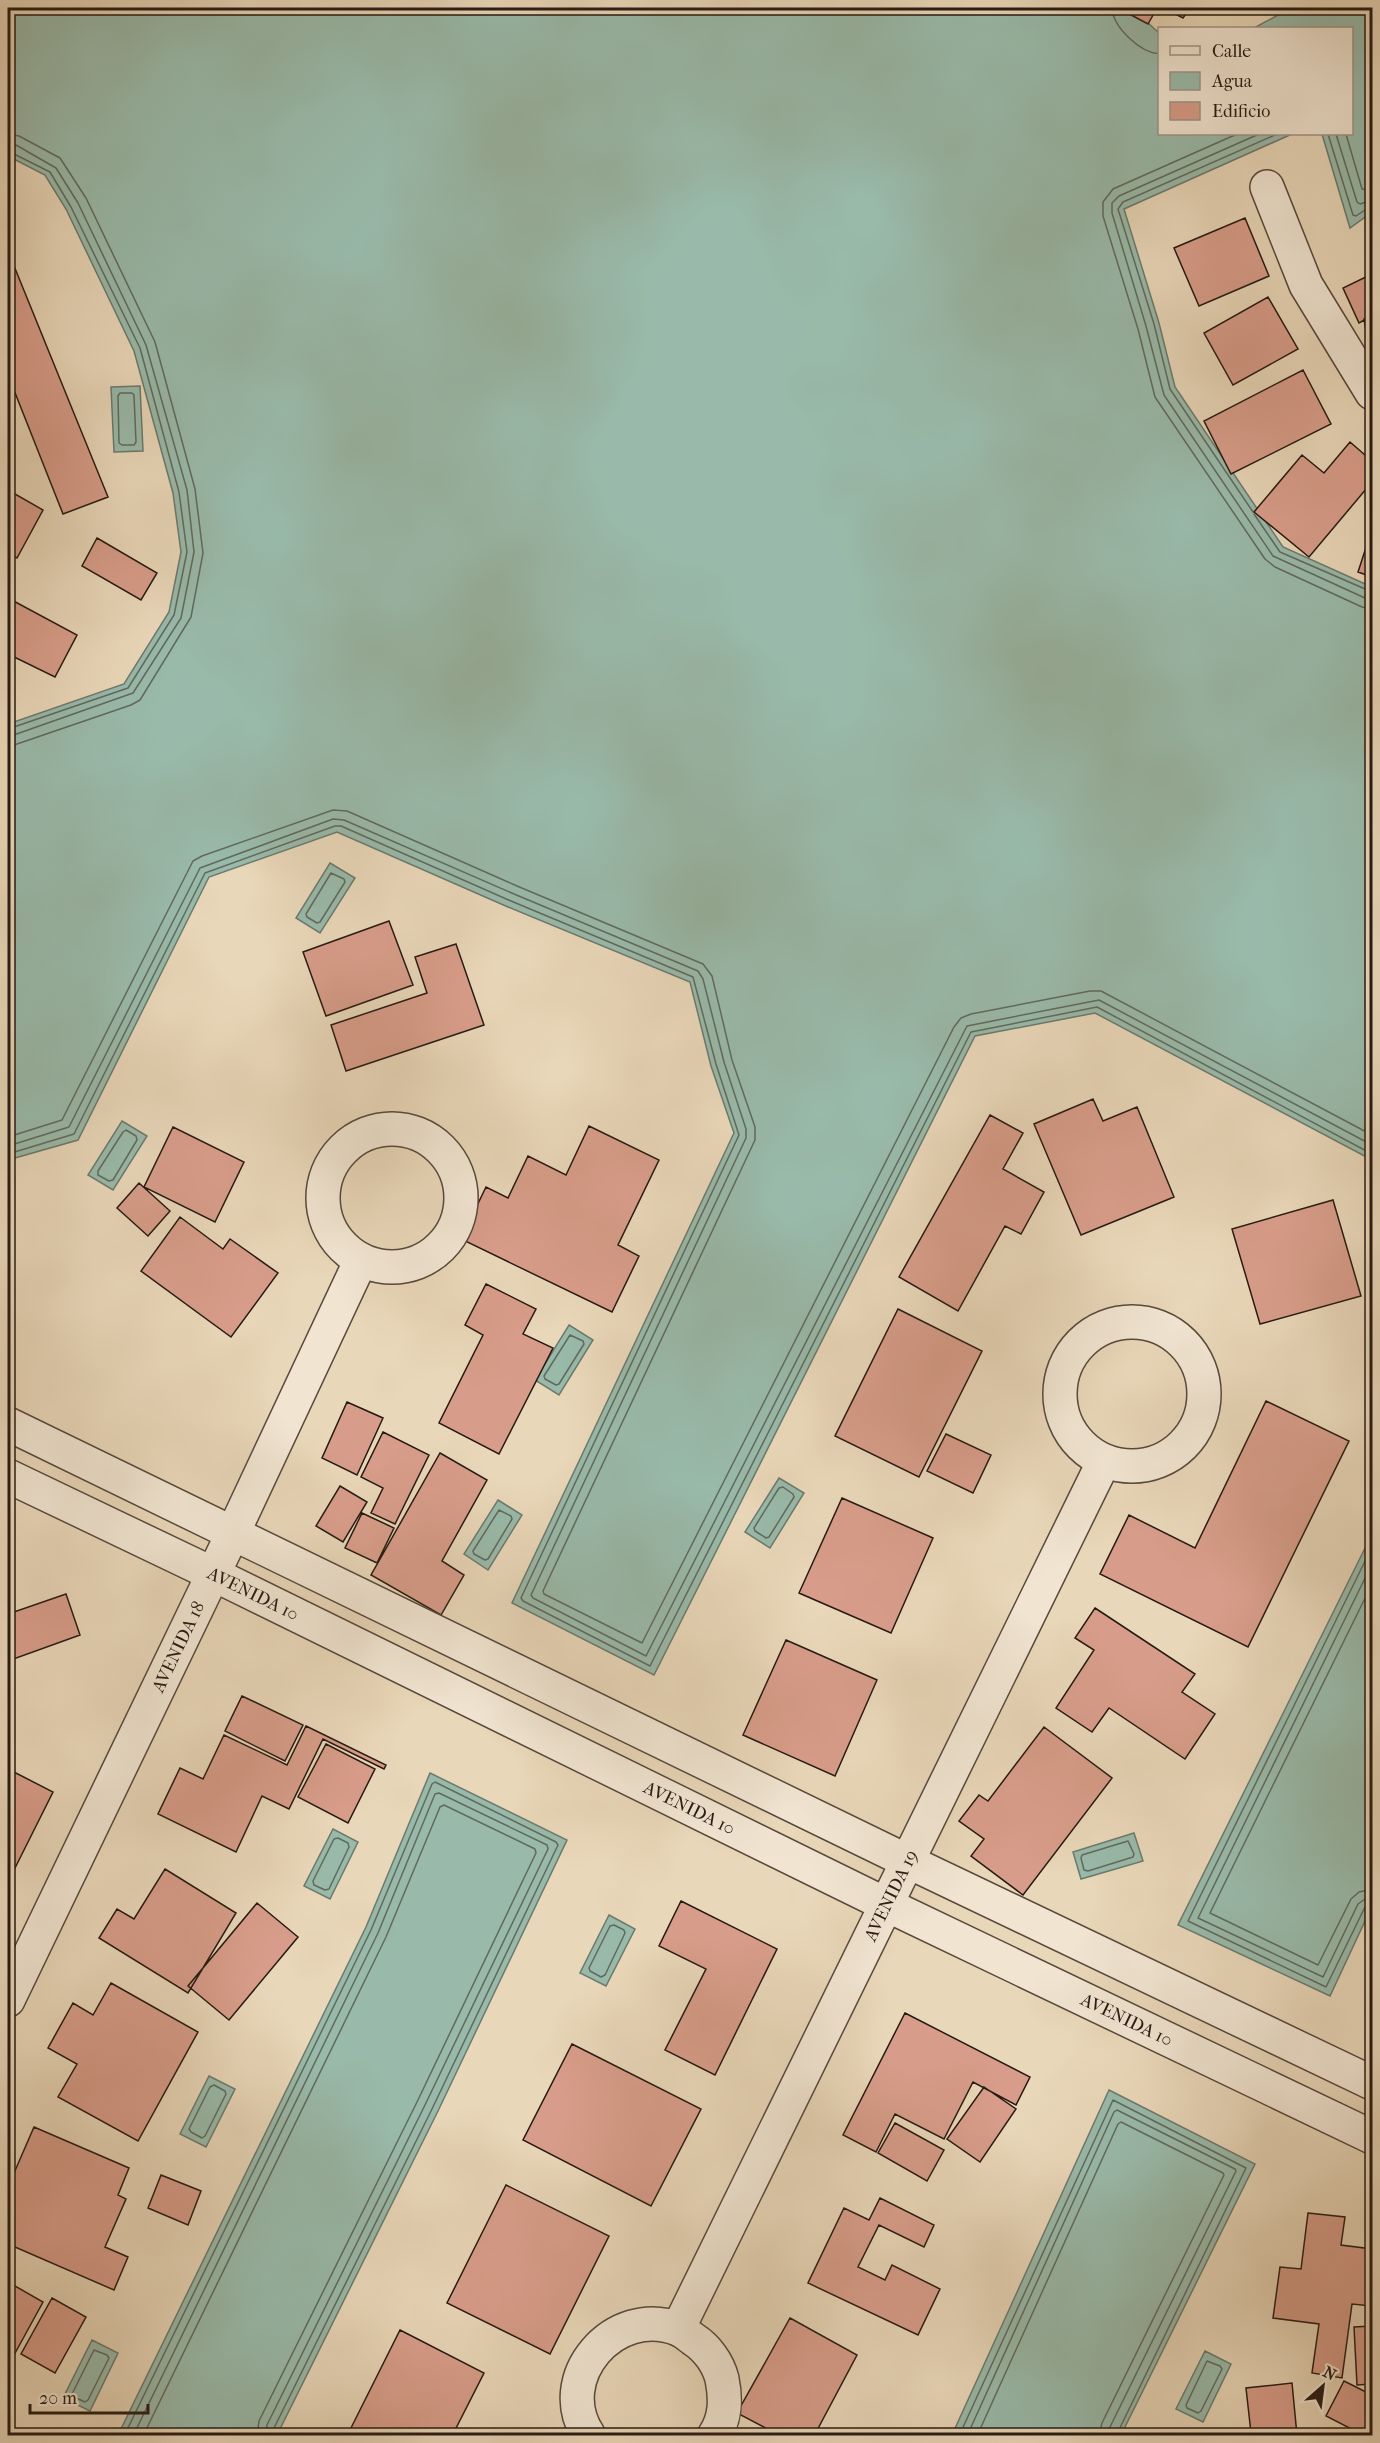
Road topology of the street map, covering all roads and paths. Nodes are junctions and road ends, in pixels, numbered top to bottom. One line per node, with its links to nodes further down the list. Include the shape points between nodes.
1 (1267, 187): 2 (street, via 1306,285)
2 (1372, 393)
3 (361, 1260): 3 (street, via 387,1267 415,1264 438,1250 455,1229 462,1203 458,1176 445,1152 423,1136 396,1128 369,1131 346,1145 329,1167 322,1193 326,1220 339,1244); 7 (street, AVENIDA 18)
4 (8, 1424): 7 (street)
5 (1104, 1461): 5 (street, via 1131,1466 1160,1461 1183,1446 1199,1423 1205,1395 1200,1368 1184,1343 1161,1328 1134,1322 1105,1326 1082,1342 1065,1365 1060,1393 1065,1421 1081,1445); 11 (street, AVENIDA 19)
6 (8, 1476): 8 (street, AVENIDA 10)
7 (233, 1533): 8 (street, AVENIDA 18); 9 (street)
8 (213, 1574): 10 (street, AVENIDA 10); 13 (street, AVENIDA 18)
9 (564, 1694): 10 (street); 11 (street)
10 (543, 1738): 12 (street, AVENIDA 10)
11 (907, 1861): 12 (street, AVENIDA 19); 14 (street)
12 (885, 1904): 15 (street, AVENIDA 10); 18 (street, AVENIDA 19)
13 (8, 2000)
14 (1231, 2016): 15 (street); 16 (street)
15 (1208, 2059): 17 (street, AVENIDA 10)
16 (1372, 2084)
17 (1372, 2138)
18 (678, 2329): 19 (street, via 649,2324 621,2330 597,2347 582,2371 577,2400); 20 (street, via 703,2345 719,2369 726,2397 721,2425)
19 (589, 2436)
20 (714, 2436)

